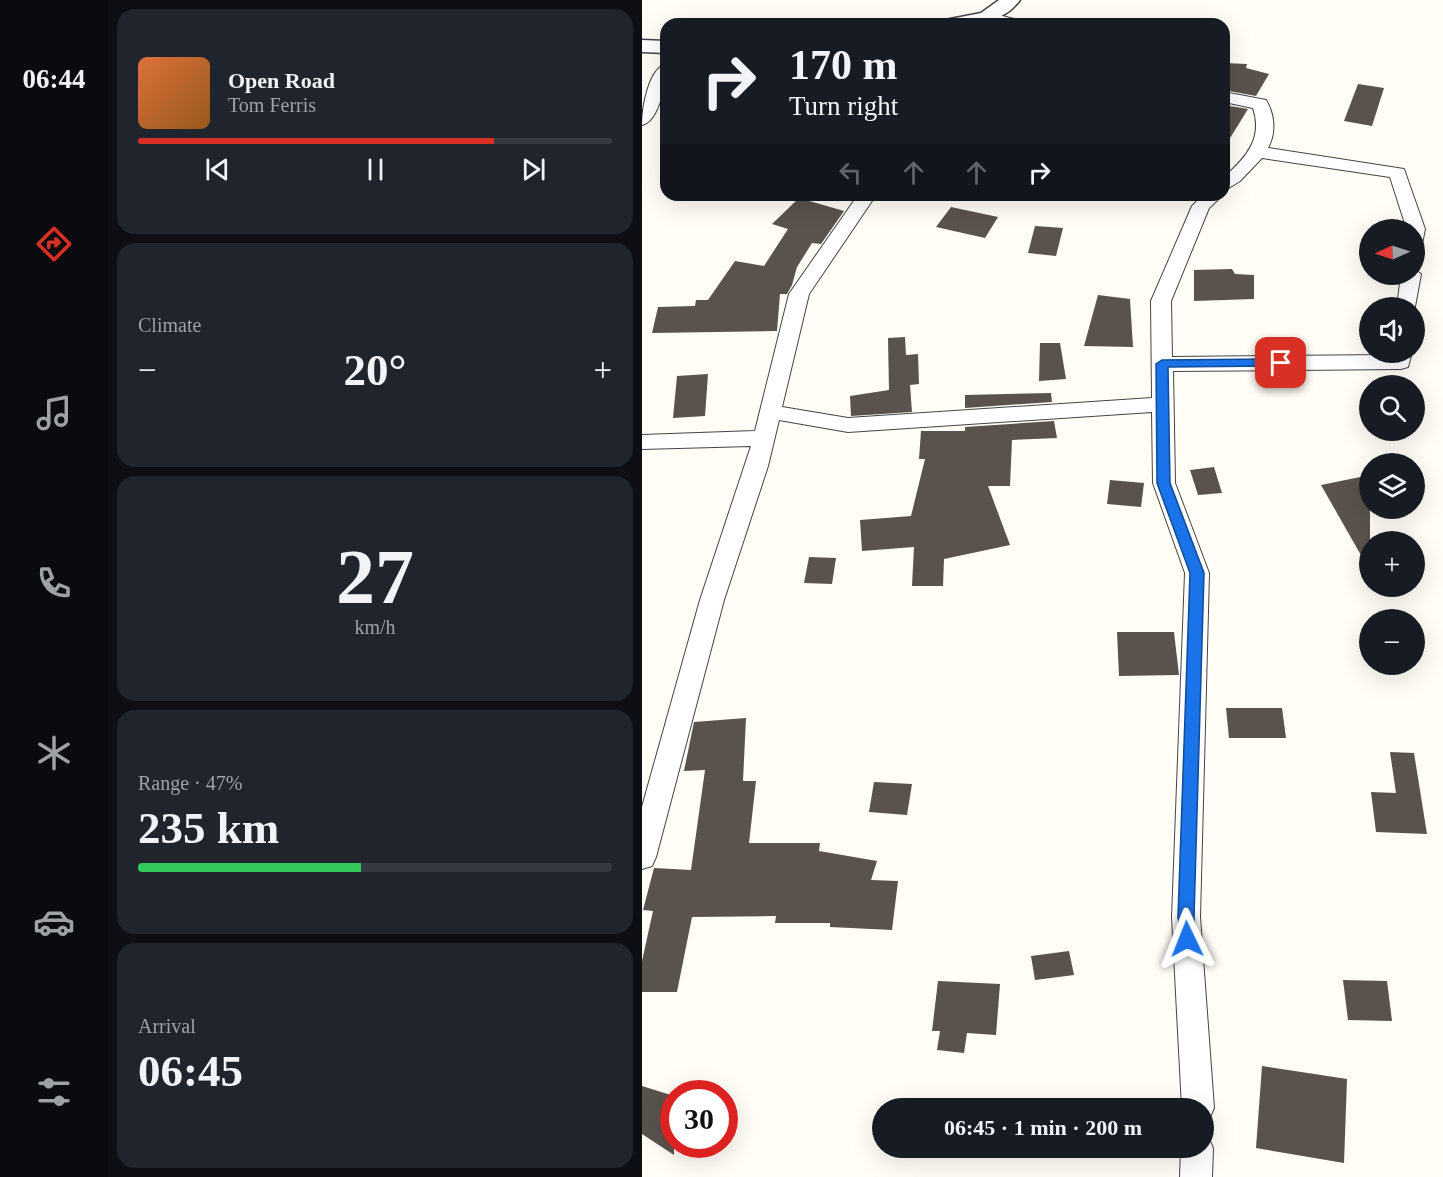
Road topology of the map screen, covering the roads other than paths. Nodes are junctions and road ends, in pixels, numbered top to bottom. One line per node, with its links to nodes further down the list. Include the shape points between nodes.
1 (1011, 0): 2 (street)
2 (987, 17): 3 (street); 4 (street)
3 (982, 18)
4 (991, 18)
5 (642, 46): 6 (street)
6 (660, 47)
7 (660, 82): 9 (street)
8 (1230, 98): 10 (street, via 1260,104 1267,133)
9 (642, 120)
10 (1258, 152): 11 (street); 14 (street, via 1398,173)
11 (1230, 181)
12 (863, 201): 18 (street, via 799,294)
13 (1207, 201): 16 (street, via 1201,206 1161,301)
14 (1413, 219)
15 (1359, 362): 16 (street)
16 (1162, 364): 17 (street)
17 (1163, 405): 18 (street, via 848,425); 22 (street, via 1164,483 1197,573 1186,917)
18 (771, 412): 19 (street)
19 (764, 438): 20 (street); 21 (street, via 712,600)
20 (642, 442)
21 (642, 852)
22 (1197, 1098)
23 (1197, 1158): 24 (street)
24 (1196, 1177)

